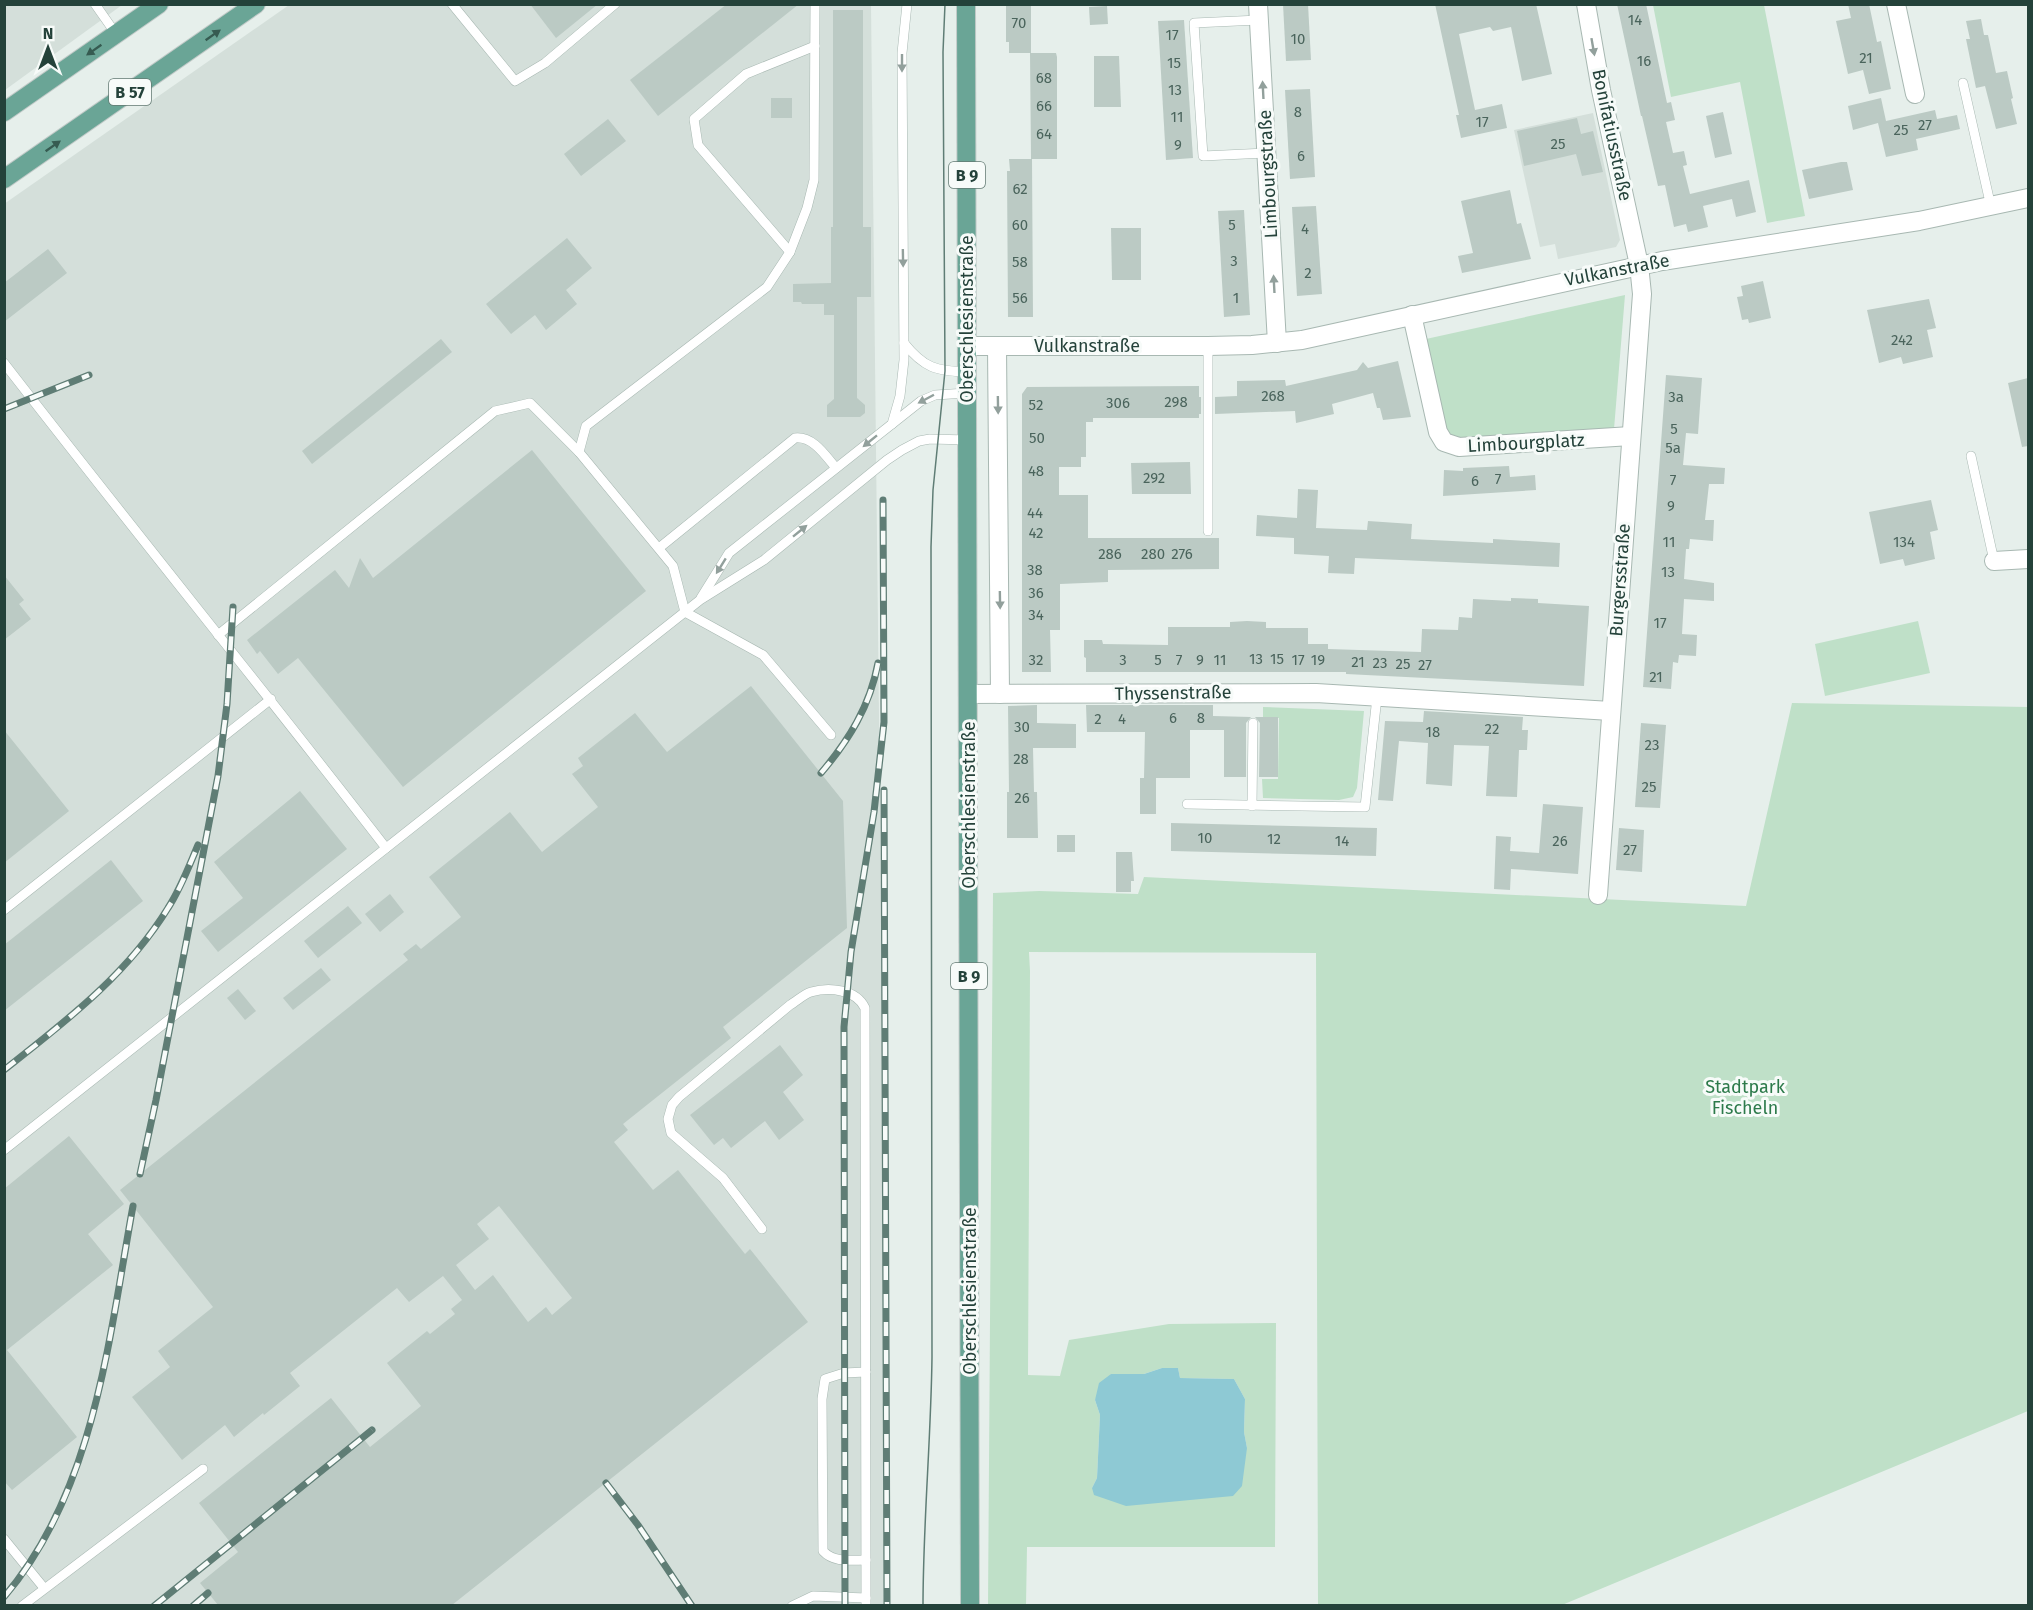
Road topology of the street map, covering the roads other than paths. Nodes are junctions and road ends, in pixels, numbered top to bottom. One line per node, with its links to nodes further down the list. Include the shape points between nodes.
1 (95, 4): 12 (lane)
2 (159, 4): 12 (main road)
3 (256, 4): 18 (main road, B 57, one-way to 3)
4 (452, 4): 5 (lane, via 516,81)
5 (615, 4)
6 (815, 4): 13 (lane)
7 (907, 4): 24 (lane, one-way to 24, via 902,54)
8 (966, 4): 26 (main road, Oberschlesienstraße / B 9)
9 (1586, 4): 22 (street, Bonifatiusstraße, one-way to 22)
10 (1896, 4): 15 (street)
11 (1258, 12): 17 (street, Limbourgstraße, one-way to 11); 17 (lane, via 1194,23 1203,156)
12 (117, 34): 16 (main road, one-way to 16)
13 (815, 46): 21 (lane, via 814,180); 21 (lane, via 746,74 694,119 698,145)
14 (1963, 83): 20 (lane)
15 (1915, 94)
16 (4, 112)
17 (1266, 153): 25 (street, Limbourgstraße, one-way to 17)
18 (4, 179)
19 (2028, 198): 20 (street, Vulkanstraße)
20 (1991, 207): 22 (street, Vulkanstraße)
21 (790, 252): 35 (lane, via 767,287 586,426)
22 (1639, 265): 23 (street, Vulkanstraße); 33 (street, Burgersstraße, via 1642,310)
23 (1412, 315): 25 (street, Vulkanstraße); 33 (street, Limbourgplatz, via 1438,432 1444,442 1458,447)
24 (904, 343): 30 (lane, via 923,363 945,371); 32 (lane, via 900,396)
25 (1277, 343): 28 (street, Vulkanstraße)
26 (967, 346): 27 (street, Vulkanstraße); 30 (main road, Oberschlesienstraße / B 9)
27 (997, 346): 28 (street, Vulkanstraße); 46 (street, Oberschlesienstraße, one-way to 46)
28 (1208, 346): 38 (lane)
29 (4, 363): 44 (lane)
30 (968, 372): 31 (main road, Oberschlesienstraße / B 9)
31 (968, 393): 32 (lane, one-way to 32, via 935,395); 34 (main road, Oberschlesienstraße / B 9)
32 (892, 424): 37 (lane, one-way to 37)
33 (1631, 436): 49 (street, Burgersstraße)
34 (968, 440): 42 (lane, one-way to 34, via 764,560 902,450 930,439); 45 (main road, Oberschlesienstraße / B 9)
35 (579, 452): 39 (lane); 44 (lane, via 530,403 495,411)
36 (1971, 456): 41 (lane)
37 (836, 468): 39 (lane, via 814,443 803,437 795,438); 42 (lane, one-way to 42, via 729,553)
38 (1208, 531)
39 (659, 548): 43 (lane, via 673,566)
40 (2028, 559): 41 (street)
41 (1994, 561)
42 (700, 600): 43 (lane)
43 (685, 612): 51 (lane, via 763,655); 54 (lane)
44 (218, 635): 48 (lane)
45 (968, 694): 46 (street, Thyssenstraße); 67 (main road, Oberschlesienstraße / B 9)
46 (1000, 694): 47 (street, Thyssenstraße, via 1244,692)
47 (1377, 697): 49 (street, Thyssenstraße); 53 (lane, via 1365,807)
48 (271, 699): 54 (lane); 56 (lane)
49 (1611, 711): 55 (street, Burgersstraße)
50 (1253, 723): 53 (lane)
51 (831, 735)
52 (1187, 804): 53 (lane)
53 (1252, 806)
54 (386, 848): 57 (lane)
55 (1598, 895)
56 (4, 910)
57 (4, 1150)
58 (762, 1229): 59 (lane, via 723,1178 671,1133 668,1119 672,1105 809,993 830,990 853,994 865,1008)
59 (866, 1372): 62 (lane); 62 (lane, via 825,1379 822,1399 824,1551 829,1558)
60 (203, 1469): 63 (lane)
61 (4, 1539): 63 (lane)
62 (866, 1560): 64 (lane)
63 (44, 1588): 65 (lane)
64 (866, 1602): 66 (lane, via 813,1596)
65 (22, 1605)
66 (792, 1605)
67 (970, 1605)

